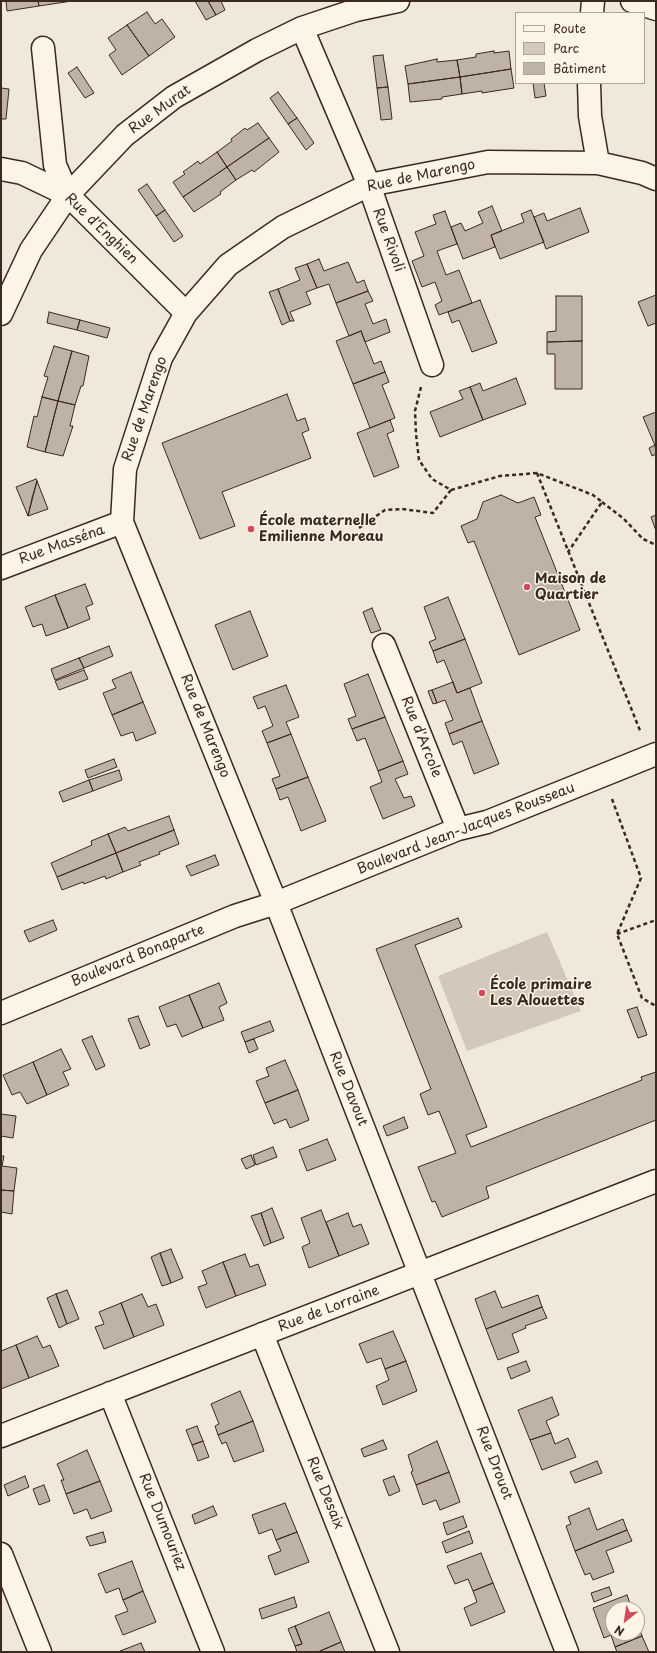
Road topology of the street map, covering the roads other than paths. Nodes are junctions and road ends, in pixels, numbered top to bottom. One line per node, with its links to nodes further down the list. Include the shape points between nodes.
1 (398, 1): 6 (street, Rue Murat, via 356,10)
2 (593, 1): 5 (street)
3 (632, 1): 4 (street)
4 (656, 8)
5 (592, 12)
6 (302, 28): 12 (street, Rue Rivoli); 13 (street, Rue Murat, via 174,97 125,135)
7 (43, 48): 13 (street, via 55,165)
8 (589, 84): 9 (street, via 590,116)
9 (598, 163): 11 (street, Rue de Marengo, via 642,173); 12 (street, Rue de Marengo, via 488,162)
10 (1, 169): 13 (street, Rue d'Enghien, via 22,174)
11 (656, 179)
12 (369, 185): 14 (street, Rue de Marengo, via 283,227 228,265); 16 (street, Rue Rivoli)
13 (68, 195): 14 (street, Rue d'Enghien); 15 (street, Rue Murat, via 31,250)
14 (186, 313): 17 (street, Rue de Marengo, via 161,358 125,469)
15 (1, 314)
16 (432, 365)
17 (122, 522): 18 (street, Rue Masséna); 22 (street, Rue de Marengo)
18 (1, 568)
19 (384, 644): 21 (street, Rue d'Arcole)
20 (653, 755): 21 (street, Boulevard Jean-Jacques Rousseau, via 487,822)
21 (458, 829): 22 (street, Boulevard Jean-Jacques Rousseau)
22 (276, 903): 23 (street, Boulevard Bonaparte, via 235,916); 25 (street, Rue Davout)
23 (1, 1013)
24 (656, 1181): 25 (street, Rue de Lorraine)
25 (421, 1274): 26 (street, Rue de Lorraine); 33 (street, Rue Drouot)
26 (262, 1334): 27 (street, Rue de Lorraine); 32 (street, Rue Desaix)
27 (110, 1393): 28 (street, Rue de Lorraine); 31 (street, Rue Dumouriez)
28 (1, 1436)
29 (1, 1554): 30 (street)
30 (40, 1652)
31 (213, 1652)
32 (388, 1652)
33 (567, 1652)

